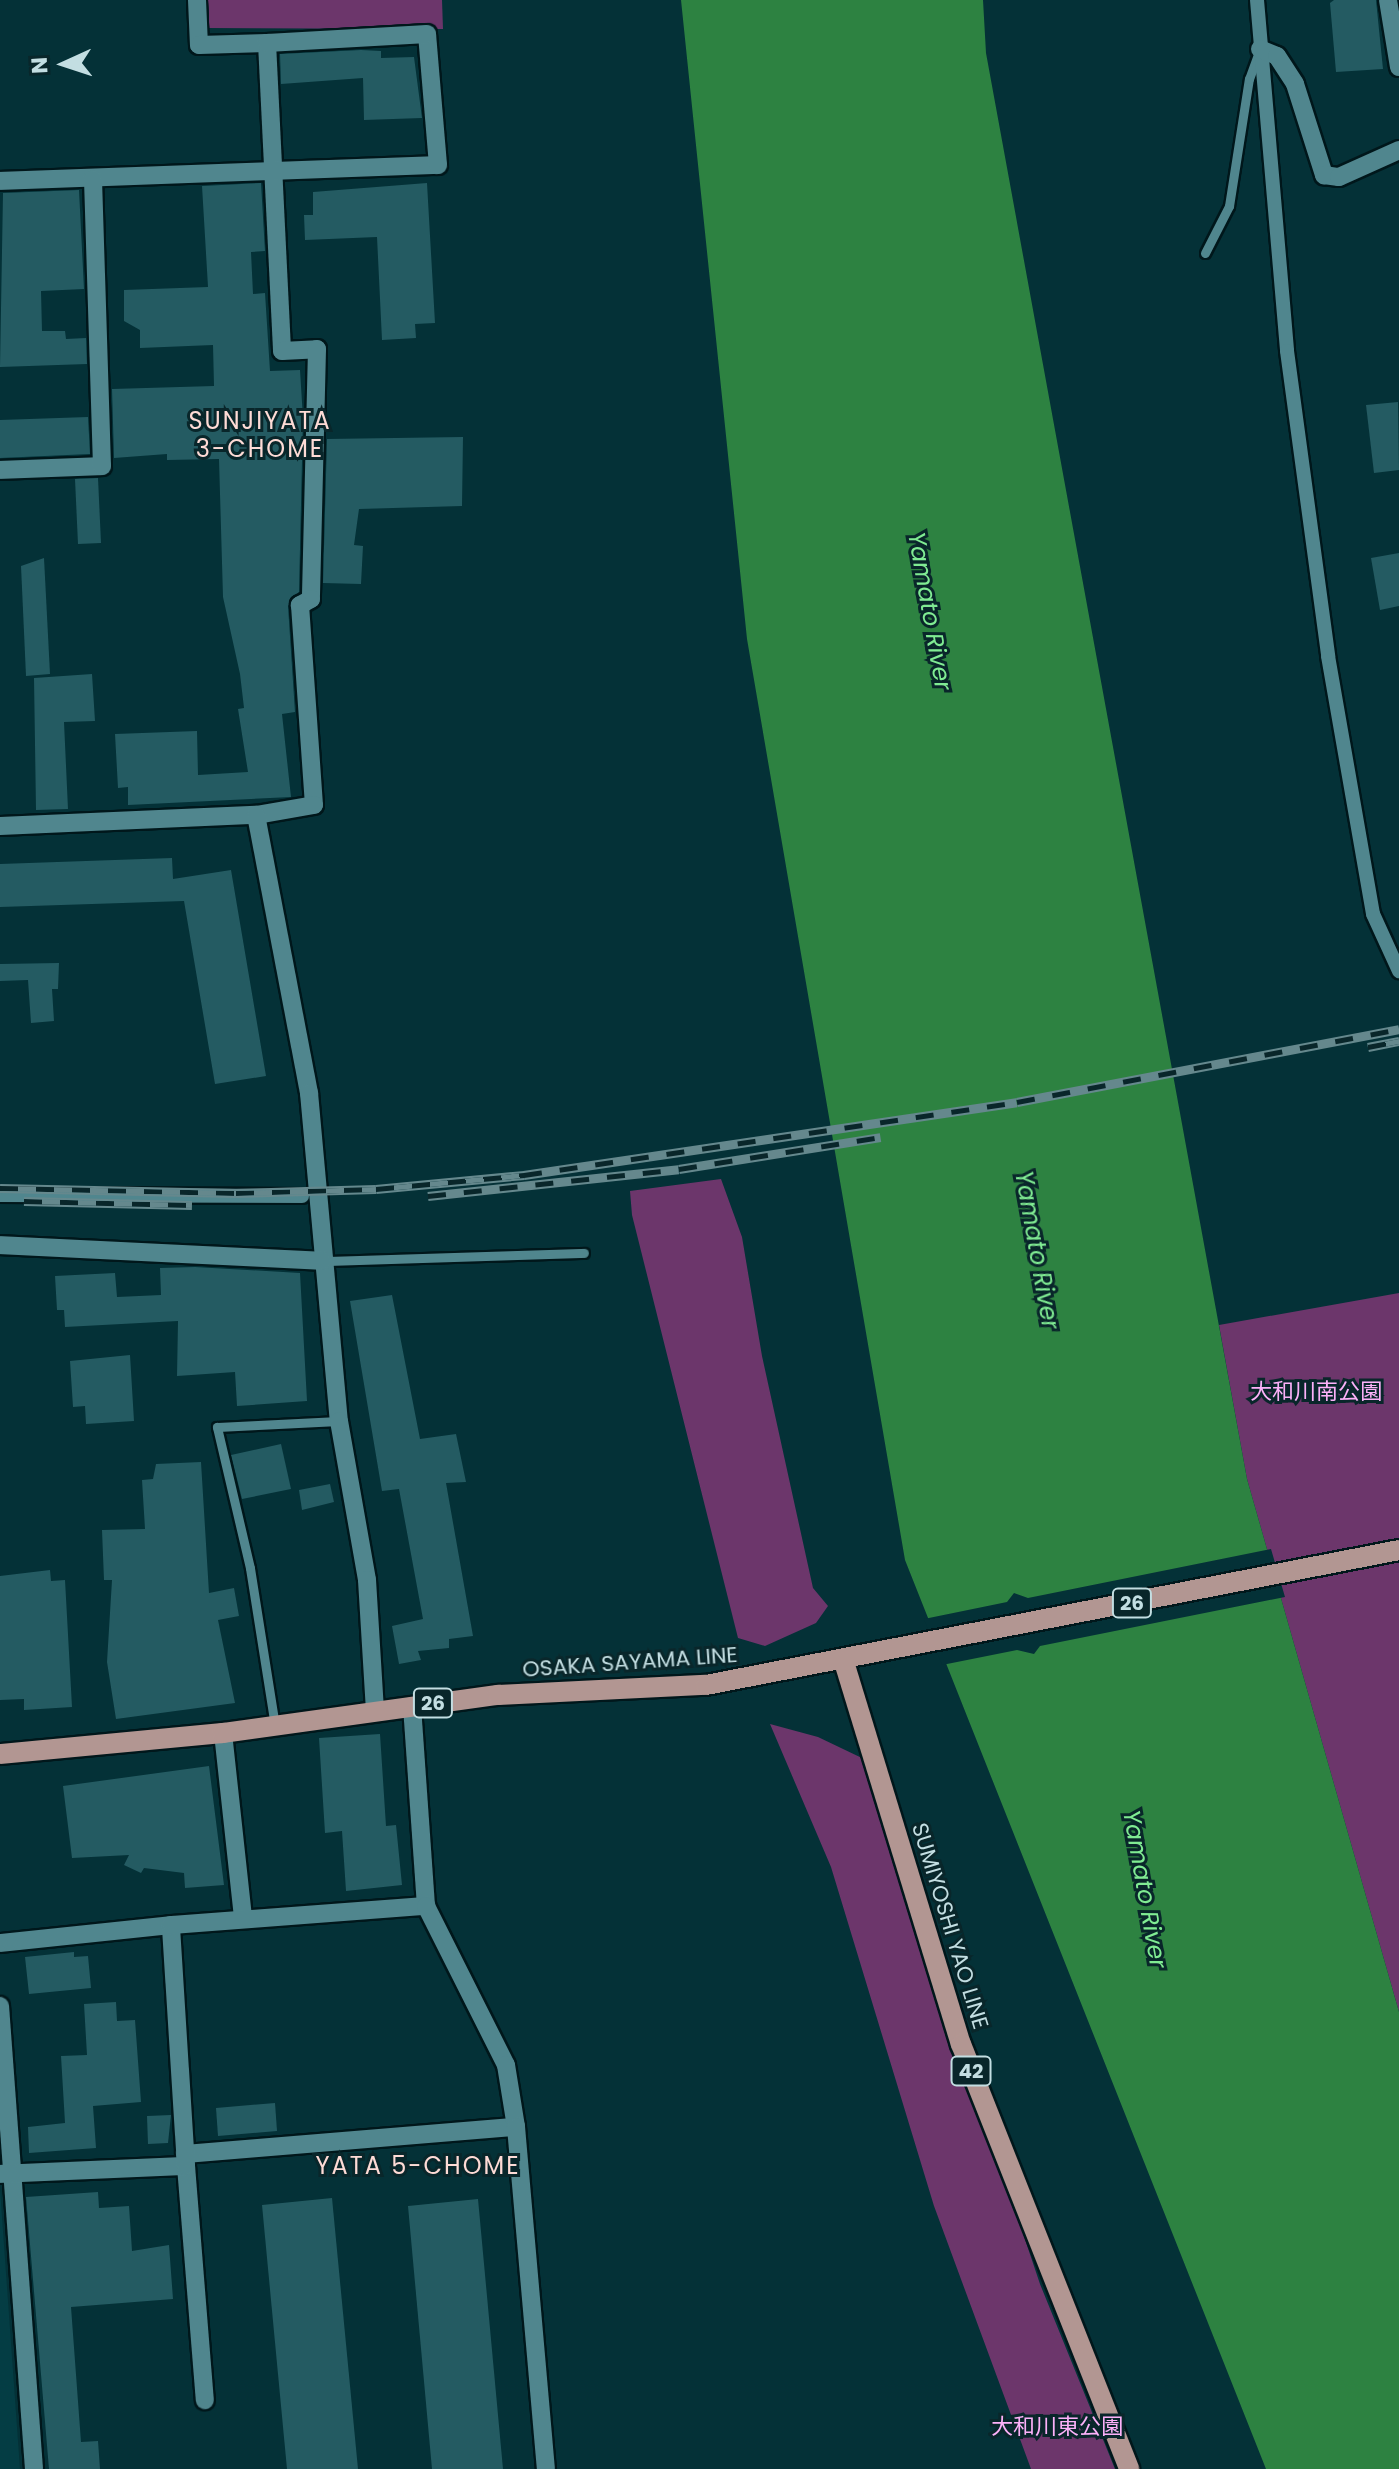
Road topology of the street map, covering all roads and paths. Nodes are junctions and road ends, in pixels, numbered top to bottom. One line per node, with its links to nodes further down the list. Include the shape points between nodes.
1 (197, 0): 4 (street, via 199,45)
2 (1257, 0): 5 (street)
3 (1388, 0): 6 (street)
4 (267, 43): 8 (street); 8 (street, via 427,34 438,165)
5 (1260, 49): 7 (street, via 1277,56 1295,84 1324,175 1339,177); 11 (lane, via 1249,79 1229,206); 15 (street, via 1287,351 1328,656 1373,914)
6 (1399, 67)
7 (1399, 150)
8 (276, 170): 9 (street); 13 (street, via 282,351 317,349 311,599 300,605 314,805)
9 (93, 179): 10 (street); 12 (street, via 102,466)
10 (0, 181)
11 (1205, 253)
12 (0, 470)
13 (256, 815): 14 (street); 20 (street, via 309,1093)
14 (0, 826)
15 (1399, 971)
16 (0, 1195): 17 (street)
17 (302, 1196)
18 (0, 1245): 20 (street)
19 (584, 1253): 20 (lane)
20 (322, 1261): 21 (street)
21 (339, 1421): 25 (street, via 367,1580); 26 (lane, via 217,1427 250,1568)
22 (1399, 1550): 23 (main road, OSAKA SAYAMA LINE / 26)
23 (844, 1662): 24 (main road, OSAKA SAYAMA LINE / 26, via 706,1685 498,1695); 40 (main road, SUMIYOSHI YAO LINE / 42, via 961,2044)
24 (412, 1706): 25 (main road, OSAKA SAYAMA LINE / 26); 29 (street)
25 (375, 1711): 26 (main road, OSAKA SAYAMA LINE / 26)
26 (275, 1726): 27 (main road, OSAKA SAYAMA LINE / 26)
27 (223, 1733): 28 (main road, OSAKA SAYAMA LINE / 26); 30 (street)
28 (0, 1754)
29 (426, 1906): 30 (street); 34 (street, via 506,2065)
30 (243, 1917): 31 (street)
31 (171, 1925): 32 (street); 35 (street)
32 (0, 1943)
33 (0, 2006): 36 (street)
34 (516, 2127): 35 (street); 39 (street)
35 (186, 2160): 36 (street); 37 (street)
36 (6, 2173): 38 (street)
37 (205, 2400)
38 (34, 2469)
39 (546, 2469)
40 (1129, 2469)

